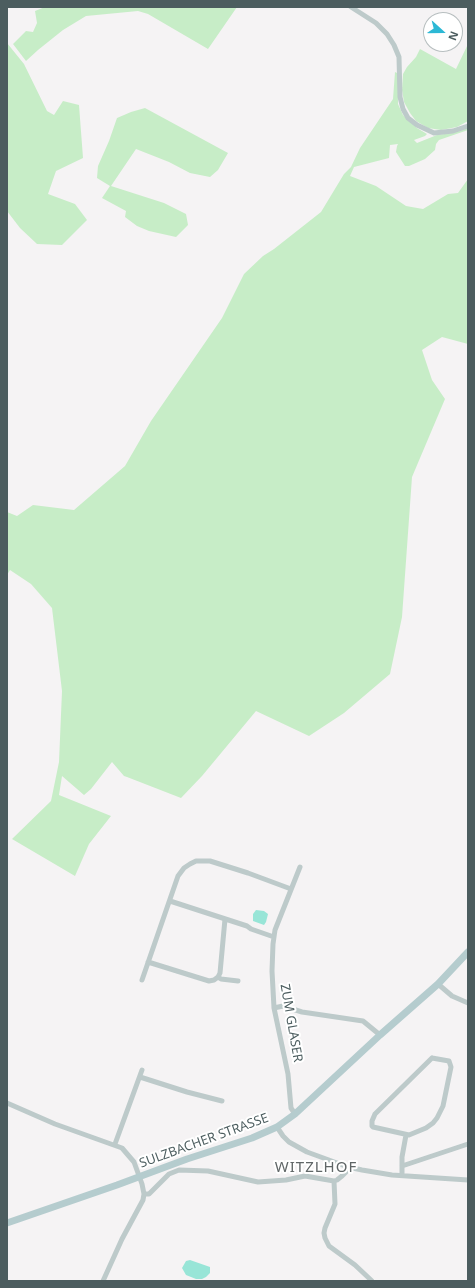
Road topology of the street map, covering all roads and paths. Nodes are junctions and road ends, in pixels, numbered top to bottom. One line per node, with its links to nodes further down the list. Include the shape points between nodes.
1 (351, 7): 2 (street, via 376,23 394,45 399,57 402,109 408,118 434,133)
2 (468, 126)
3 (300, 867): 4 (street, ZUM GLASER)
4 (290, 889): 5 (street, via 210,861 196,861 178,876); 7 (street, ZUM GLASER)
5 (170, 901): 6 (street); 9 (street)
6 (225, 919): 7 (street); 10 (street)
7 (274, 937): 15 (street, ZUM GLASER)
8 (468, 952): 13 (main road, SULZBACHER STRASSE)
9 (148, 962): 10 (street, via 209,981); 11 (street)
10 (218, 977): 12 (street, via 221,980)
11 (142, 980)
12 (238, 981)
13 (438, 984): 14 (street, via 452,996); 16 (main road, SULZBACHER STRASSE)
14 (468, 1003)
15 (274, 1008): 16 (street, via 283,1006 302,1012 364,1021); 21 (street, ZUM GLASER, via 288,1074 291,1108)
16 (380, 1035): 21 (main road, SULZBACHER STRASSE)
17 (142, 1070): 18 (street)
18 (140, 1077): 19 (street); 24 (street)
19 (222, 1101)
20 (7, 1103): 24 (street, via 55,1124)
21 (295, 1114): 22 (main road, SULZBACHER STRASSE)
22 (277, 1127): 27 (street, via 289,1142 307,1152); 29 (main road, SULZBACHER STRASSE)
23 (406, 1134): 23 (street, via 409,1135 433,1123 441,1112 451,1067 449,1061 429,1059 375,1114 373,1127); 26 (street)
24 (115, 1144): 29 (street, via 130,1156)
25 (468, 1144): 26 (street)
26 (402, 1166): 28 (street)
27 (348, 1167): 28 (street); 31 (street, via 348,1170)
28 (402, 1176): 30 (street)
29 (140, 1177): 32 (street); 33 (main road, SULZBACHER STRASSE)
30 (468, 1180)
31 (334, 1181): 32 (street, via 305,1176 258,1182 186,1169 169,1174 149,1194); 35 (street, via 335,1204 325,1228 325,1238 329,1246)
32 (144, 1194): 34 (street, via 141,1207 122,1239)
33 (7, 1223)
34 (103, 1281)
35 (372, 1281)

